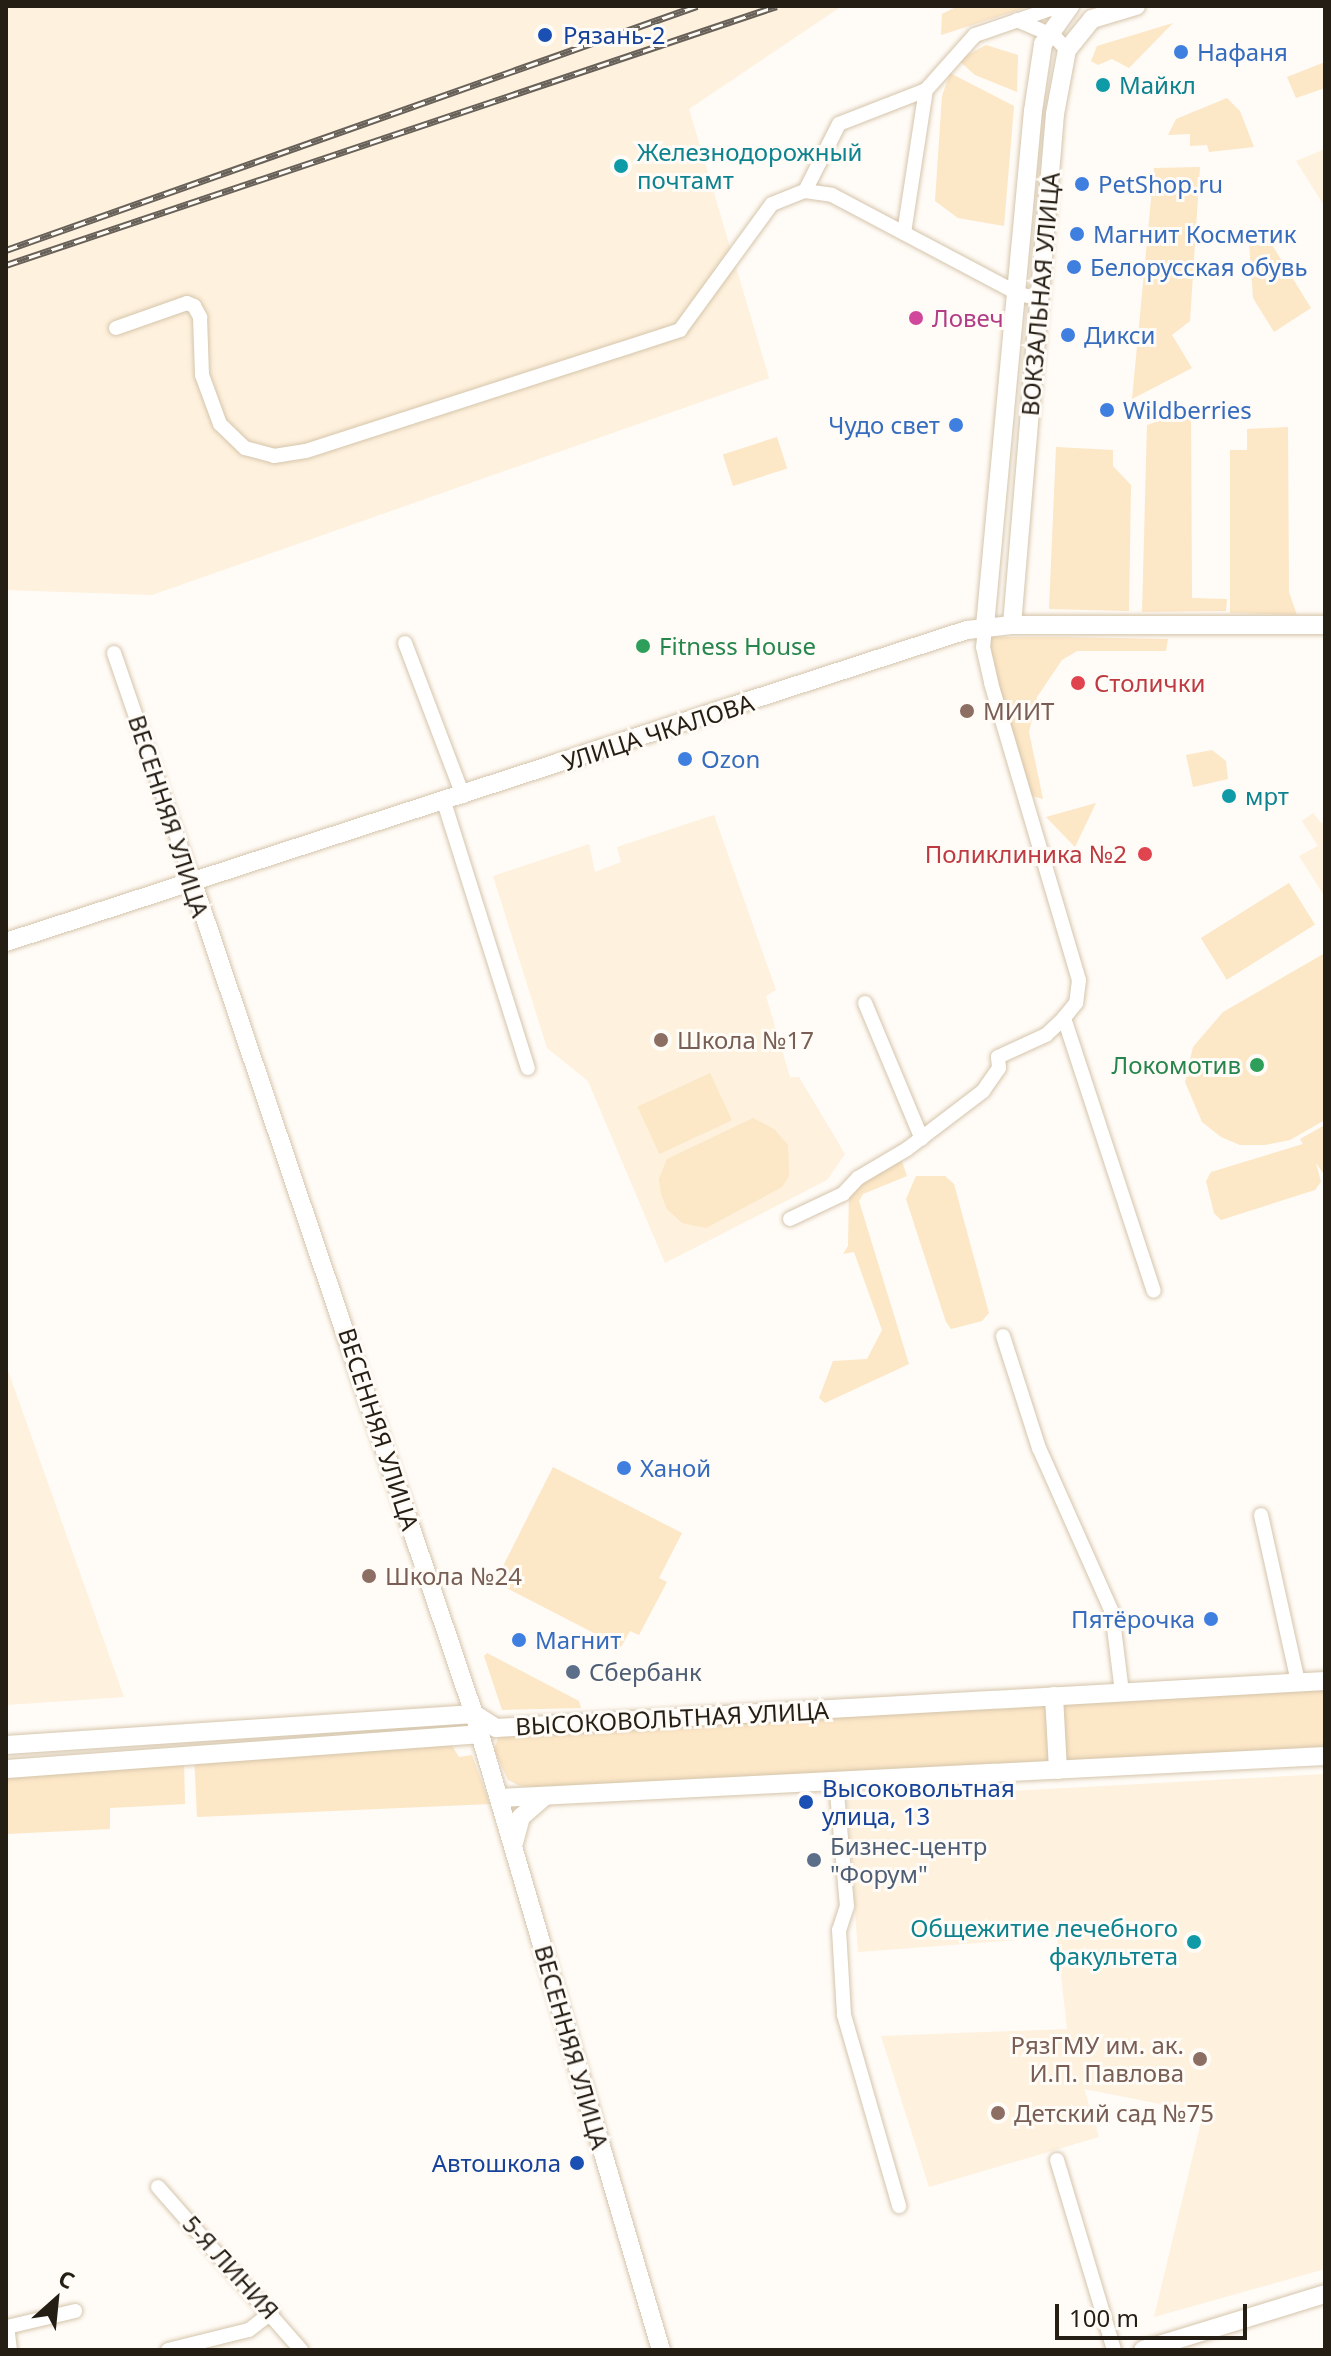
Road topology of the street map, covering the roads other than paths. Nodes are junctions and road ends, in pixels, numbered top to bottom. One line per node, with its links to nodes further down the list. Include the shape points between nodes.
1 (1059, 6): 4 (street)
2 (1070, 6): 5 (street, ВОКЗАЛЬНАЯ УЛИЦА)
3 (1136, 6): 6 (street, ВОКЗАЛЬНАЯ УЛИЦА, via 1092,19)
4 (1017, 20): 5 (street); 7 (street, via 966,41)
5 (1048, 33): 6 (street); 10 (street, ВОКЗАЛЬНАЯ УЛИЦА, via 1033,111)
6 (1067, 50): 11 (street, ВОКЗАЛЬНАЯ УЛИЦА, via 1055,114)
7 (926, 90): 8 (street, via 839,124); 9 (street)
8 (805, 191): 9 (street, via 832,195); 12 (street, via 772,204 680,330 306,451 274,456 245,448 220,424 202,375 200,317 194,306 187,303)
9 (904, 233): 10 (street)
10 (1019, 294): 11 (street); 15 (street, ВОКЗАЛЬНАЯ УЛИЦА)
11 (1040, 299): 13 (street, ВОКЗАЛЬНАЯ УЛИЦА)
12 (116, 328)
13 (1012, 625): 14 (street, УЛИЦА ЧКАЛОВА); 15 (street, УЛИЦА ЧКАЛОВА)
14 (1325, 625)
15 (985, 626): 18 (street, УЛИЦА ЧКАЛОВА); 23 (street, via 983,647 991,683 1079,980 1076,1003)
16 (405, 643): 18 (street)
17 (114, 653): 20 (street, ВЕСЕННЯЯ УЛИЦА)
18 (463, 796): 19 (street, УЛИЦА ЧКАЛОВА)
19 (444, 802): 20 (street, УЛИЦА ЧКАЛОВА); 24 (street)
20 (193, 883): 21 (street, УЛИЦА ЧКАЛОВА); 34 (street, ВЕСЕННЯЯ УЛИЦА)
21 (6, 942)
22 (865, 1003): 25 (street)
23 (1064, 1018): 25 (street, via 1046,1035 998,1057 999,1068 983,1091); 27 (street)
24 (528, 1068)
25 (922, 1139): 26 (street, via 858,1178 843,1194)
26 (790, 1219)
27 (1154, 1291)
28 (1003, 1336): 32 (street, via 1039,1448 1112,1612)
29 (1261, 1515): 31 (street)
30 (1325, 1681): 31 (street, ВЫСОКОВОЛЬТНАЯ УЛИЦА)
31 (1298, 1682): 32 (street, ВЫСОКОВОЛЬТНАЯ УЛИЦА)
32 (1122, 1692): 33 (street, ВЫСОКОВОЛЬТНАЯ УЛИЦА)
33 (1054, 1696): 34 (street, ВЫСОКОВОЛЬТНАЯ УЛИЦА, via 496,1728); 39 (street)
34 (474, 1714): 35 (street, ВЕСЕННЯЯ УЛИЦА); 36 (street, ВЫСОКОВОЛЬТНАЯ УЛИЦА)
35 (480, 1734): 38 (street, ВЫСОКОВОЛЬТНАЯ УЛИЦА); 42 (street, ВЕСЕННЯЯ УЛИЦА)
36 (6, 1745)
37 (1325, 1756): 39 (street)
38 (6, 1769)
39 (1058, 1770): 40 (street)
40 (836, 1781): 41 (street); 46 (street, via 847,1906 839,1930 844,2015)
41 (545, 1796): 42 (street); 43 (street, via 521,1817)
42 (499, 1798): 43 (street, ВЕСЕННЯЯ УЛИЦА)
43 (514, 1850): 53 (street, ВЕСЕННЯЯ УЛИЦА)
44 (1057, 2160): 54 (street)
45 (158, 2187): 49 (street, 5-Я ЛИНИЯ)
46 (899, 2206)
47 (1325, 2294): 55 (street)
48 (75, 2311): 50 (street, via 7,2327)
49 (272, 2312): 51 (street, via 249,2330); 52 (street, 5-Я ЛИНИЯ)
50 (10, 2350)
51 (168, 2350)
52 (301, 2350)
53 (661, 2350)
54 (1114, 2350)
55 (1143, 2350)

